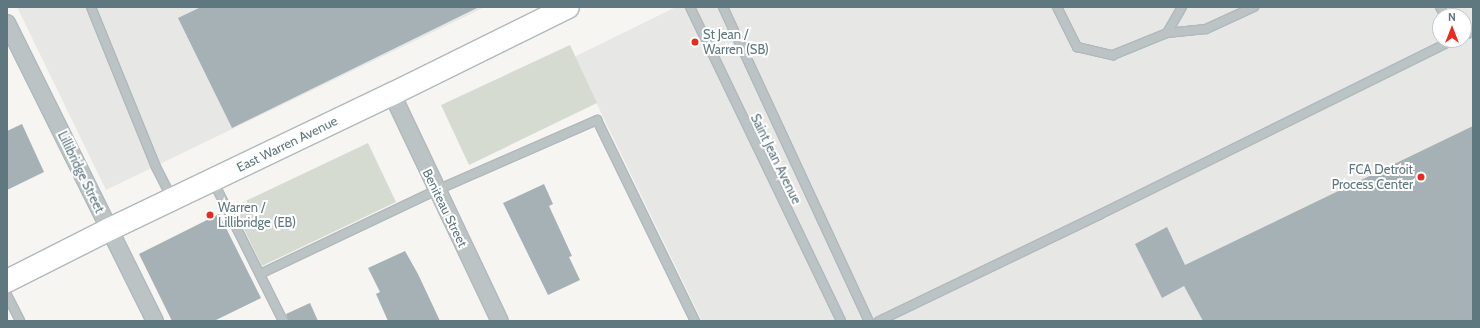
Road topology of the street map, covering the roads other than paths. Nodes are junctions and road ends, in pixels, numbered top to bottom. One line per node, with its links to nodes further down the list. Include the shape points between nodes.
1 (90, 7): 14 (lane, via 156,167)
2 (568, 7): 11 (main road, East Warren Avenue)
3 (690, 7): 24 (lane, Saint Jean Avenue)
4 (723, 7): 25 (lane, Saint Jean Avenue)
5 (1056, 7): 9 (lane, via 1077,47 1113,55)
6 (1182, 7): 9 (lane)
7 (1254, 7): 9 (lane, via 1206,29)
8 (7, 23): 15 (street, Lillibridge Street)
9 (1167, 33)
10 (1437, 48): 26 (lane)
11 (392, 94): 12 (main road, East Warren Avenue); 13 (street, Beniteau Street)
12 (212, 180): 14 (main road, East Warren Avenue); 16 (lane)
13 (437, 190): 16 (lane); 22 (street, Beniteau Street); 23 (lane, via 597,120)
14 (172, 199): 15 (main road, East Warren Avenue)
15 (110, 229): 17 (main road, East Warren Avenue); 20 (street, Lillibridge Street)
16 (260, 274): 21 (lane)
17 (7, 281)
18 (7, 295): 19 (lane)
19 (20, 321)
20 (155, 321)
21 (283, 321)
22 (500, 321)
23 (695, 321)
24 (840, 321)
25 (869, 321)
26 (879, 321)

